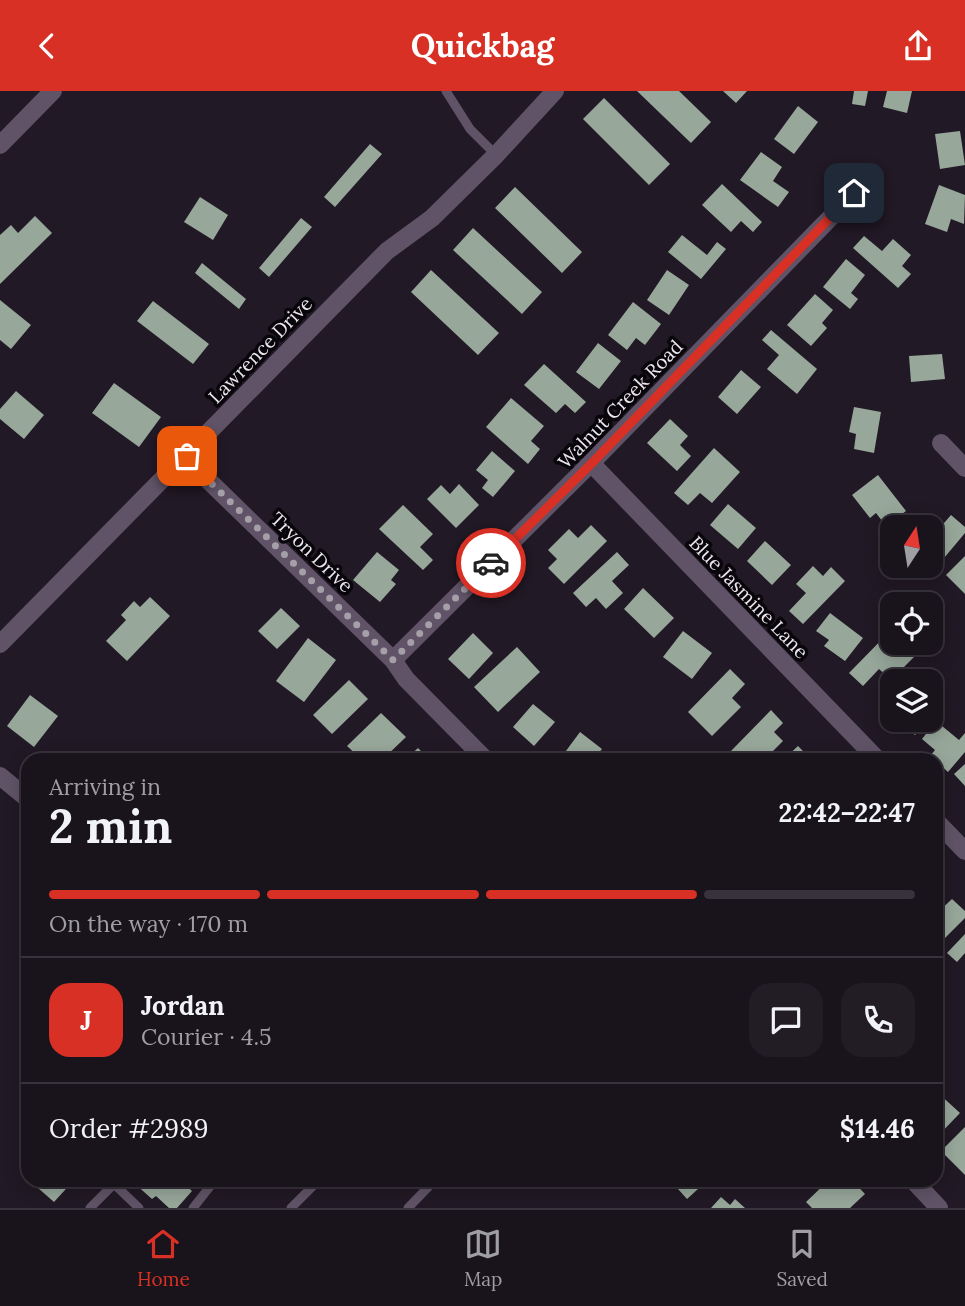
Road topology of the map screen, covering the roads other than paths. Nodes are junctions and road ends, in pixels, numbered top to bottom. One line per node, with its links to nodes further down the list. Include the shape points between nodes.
1 (53, 91): 4 (street)
2 (555, 91): 5 (street, Lawrence Drive)
3 (449, 92): 5 (lane, via 470,129)
4 (0, 145)
5 (496, 155): 8 (street, Lawrence Drive, via 432,218 387,251)
6 (873, 174): 9 (street, Walnut Creek Road)
7 (941, 443): 10 (street)
8 (187, 456): 11 (street, Lawrence Drive); 12 (street, Tryon Drive)
9 (592, 463): 12 (street, Walnut Creek Road); 14 (street, Blue Jasmine Lane)
10 (965, 468)
11 (0, 644)
12 (393, 660): 13 (street, Tryon Drive)
13 (479, 753)
14 (871, 753)
15 (0, 776): 16 (street)
16 (21, 793)
17 (943, 828): 18 (street)
18 (965, 851)
19 (111, 1187): 25 (lane)
20 (117, 1187): 26 (lane)
21 (210, 1187): 27 (lane)
22 (312, 1187): 28 (lane)
23 (428, 1187): 29 (lane)
24 (919, 1187): 30 (street)
25 (90, 1208)
26 (139, 1208)
27 (193, 1208)
28 (292, 1208)
29 (408, 1208)
30 (939, 1208)

